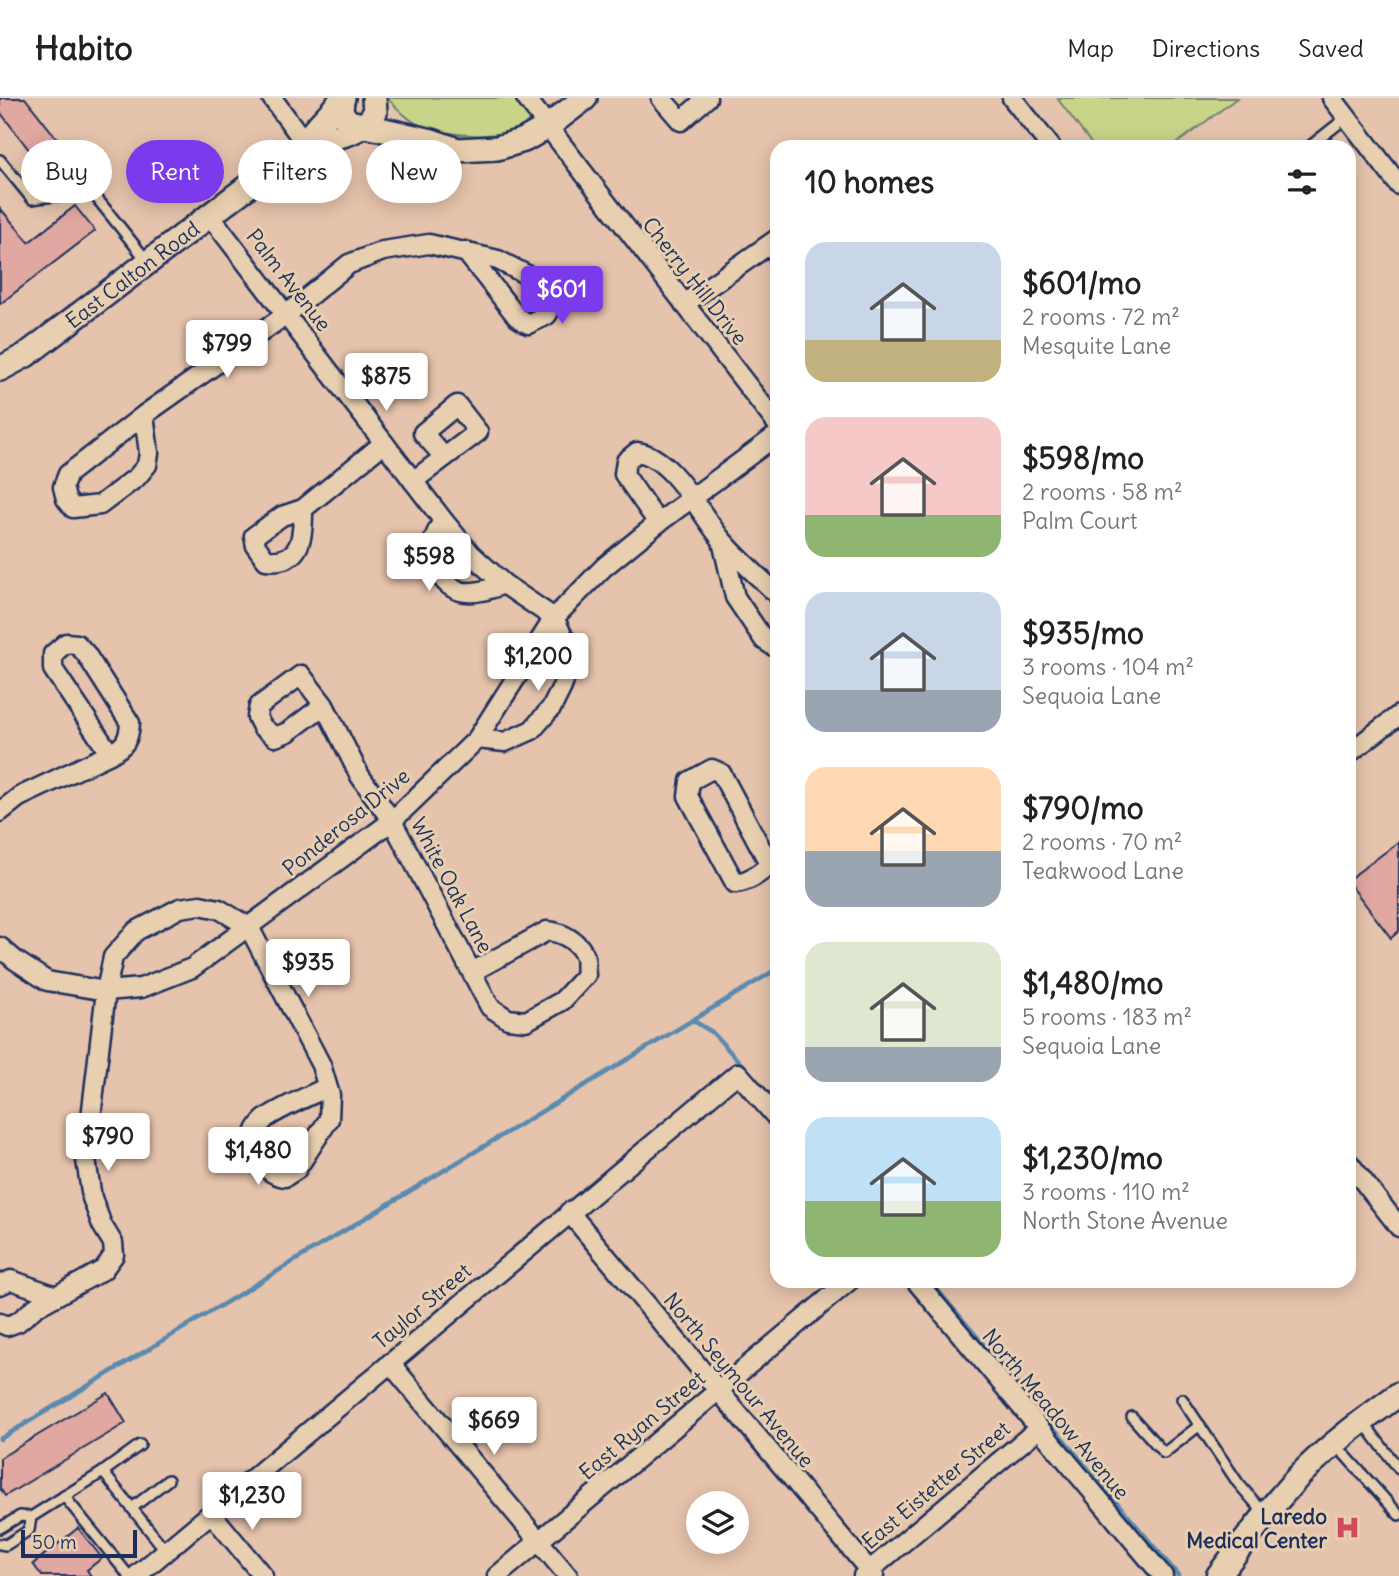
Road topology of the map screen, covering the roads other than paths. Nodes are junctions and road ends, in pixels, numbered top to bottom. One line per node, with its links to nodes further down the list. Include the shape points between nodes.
1 (272, 98): 13 (street)
2 (374, 98): 11 (main road, via 373,116); 17 (main road)
3 (526, 98): 12 (street, Cherry Hill Drive)
4 (585, 98): 12 (main road)
5 (661, 98): 6 (street, via 681,121)
6 (707, 98)
7 (1012, 98): 18 (street)
8 (1332, 98): 10 (street)
9 (342, 99): 11 (main road, via 343,117); 14 (main road, East Calton Road)
10 (1347, 117): 19 (lane); 22 (street)
11 (360, 126): 15 (main road, East Calton Road); 16 (main road)
12 (547, 127): 20 (main road, via 497,148); 28 (street, Cherry Hill Drive)
13 (303, 140)
14 (307, 140)
15 (318, 140)
16 (427, 140)
17 (430, 140)
18 (1045, 140)
19 (1318, 140)
20 (462, 150)
21 (0, 160): 27 (lane, via 32,199 55,194 95,196)
22 (1399, 185)
23 (238, 195): 24 (main road, East Calton Road)
24 (211, 216): 27 (main road, East Calton Road); 29 (street, Palm Avenue)
25 (770, 244): 28 (street)
26 (465, 251): 26 (street, via 517,317 528,324 547,315 552,306 527,275 498,260); 29 (street, via 429,244 383,251 349,264)
27 (149, 263): 30 (main road, East Calton Road)
28 (684, 304): 34 (street, Cherry Hill Drive)
29 (287, 314): 33 (street); 36 (street, Palm Avenue)
30 (26, 355): 31 (main road, East Calton Road); 32 (main road, East Calton Road)
31 (0, 369)
32 (0, 385)
33 (144, 415): 33 (street, via 68,474 63,487 73,508 100,505 147,465)
34 (770, 415)
35 (770, 440): 39 (street, Ponderosa Drive)
36 (384, 443): 38 (street, Palm Avenue); 40 (street)
37 (444, 457): 38 (street)
38 (413, 481): 41 (street, Palm Avenue)
39 (691, 498): 42 (street, Ponderosa Drive); 42 (street, via 662,463 648,453 637,452 626,461 624,474); 43 (street)
40 (303, 509)
41 (443, 520): 44 (street, Palm Avenue); 44 (street, via 432,557 443,579 460,591 483,591)
42 (658, 523): 46 (street, Ponderosa Drive, via 604,567)
43 (722, 541): 45 (street); 47 (street, via 735,597)
44 (504, 584): 46 (street, Palm Avenue)
45 (770, 587)
46 (554, 618): 50 (street, Ponderosa Drive); 50 (street, via 569,648 570,663 552,707 532,730 505,742)
47 (770, 644)
48 (324, 705): 54 (street, White Oak Lane, via 360,776)
49 (1399, 715): 51 (street)
50 (477, 739): 54 (street, Ponderosa Drive)
51 (1356, 748)
52 (110, 754): 52 (street, via 122,748 130,723 86,654 77,644 66,643 53,654 53,669); 53 (street, via 19,797)
53 (0, 812)
54 (392, 821): 57 (street, Ponderosa Drive); 59 (street, White Oak Lane)
55 (770, 857): 56 (street, via 722,773 712,769 690,781 688,796 735,883 748,881)
56 (770, 864)
57 (249, 927): 60 (street, Ponderosa Drive, via 192,968 141,988); 60 (street, via 219,909 200,905 180,908 136,930 113,957); 61 (street, via 321,1065)
58 (0, 947): 60 (street, Ponderosa Drive, via 47,981)
59 (472, 972): 59 (street, White Oak Lane, via 490,1007 508,1019 526,1021 562,1002 586,975 585,958 576,944 558,932 547,931)
60 (106, 992): 69 (street, via 86,1160 92,1198 114,1255 103,1270)
61 (327, 1087): 61 (street, via 263,1121 253,1138 253,1151 275,1176 285,1177 296,1170 329,1119)
62 (770, 1110): 64 (street, Taylor Street, via 738,1073)
63 (1356, 1172): 65 (street)
64 (569, 1212): 71 (street, Taylor Street); 72 (street, North Seymour Avenue)
65 (1399, 1227)
66 (0, 1285): 69 (street, via 11,1280)
67 (841, 1288): 72 (street, East Ryan Street)
68 (922, 1288): 78 (street, North Meadow Avenue)
69 (56, 1296): 70 (street, via 18,1322)
70 (0, 1323)
71 (390, 1363): 86 (street, Taylor Street); 91 (street)
72 (719, 1390): 91 (street, East Ryan Street); 94 (street, North Seymour Avenue)
73 (1399, 1394): 76 (main road)
74 (1182, 1399): 77 (lane)
75 (1132, 1417): 77 (lane, via 1164,1453)
76 (1363, 1421): 79 (main road); 81 (lane)
77 (1200, 1425): 87 (lane, via 1238,1483)
78 (1038, 1429): 94 (street, East Eistetter Street); 100 (street, North Meadow Avenue)
79 (1335, 1443): 87 (main road); 88 (lane)
80 (140, 1445): 82 (lane)
81 (1399, 1469)
82 (103, 1472): 84 (lane); 85 (lane)
83 (168, 1480): 85 (lane)
84 (64, 1496): 89 (lane); 95 (lane)
85 (132, 1508): 93 (lane)
86 (211, 1513): 93 (street, Taylor Street); 97 (street)
87 (1265, 1514): 101 (main road)
88 (1399, 1515)
89 (31, 1517): 90 (lane, via 20,1516); 92 (lane, via 29,1530 6,1545)
90 (0, 1528)
91 (539, 1541): 98 (street, East Ryan Street); 99 (street)
92 (0, 1544)
93 (166, 1551): 96 (street, Taylor Street)
94 (868, 1574)
95 (130, 1576)
96 (136, 1576)
97 (263, 1576)
98 (497, 1576)
99 (568, 1576)
100 (1163, 1576)
101 (1218, 1576)

